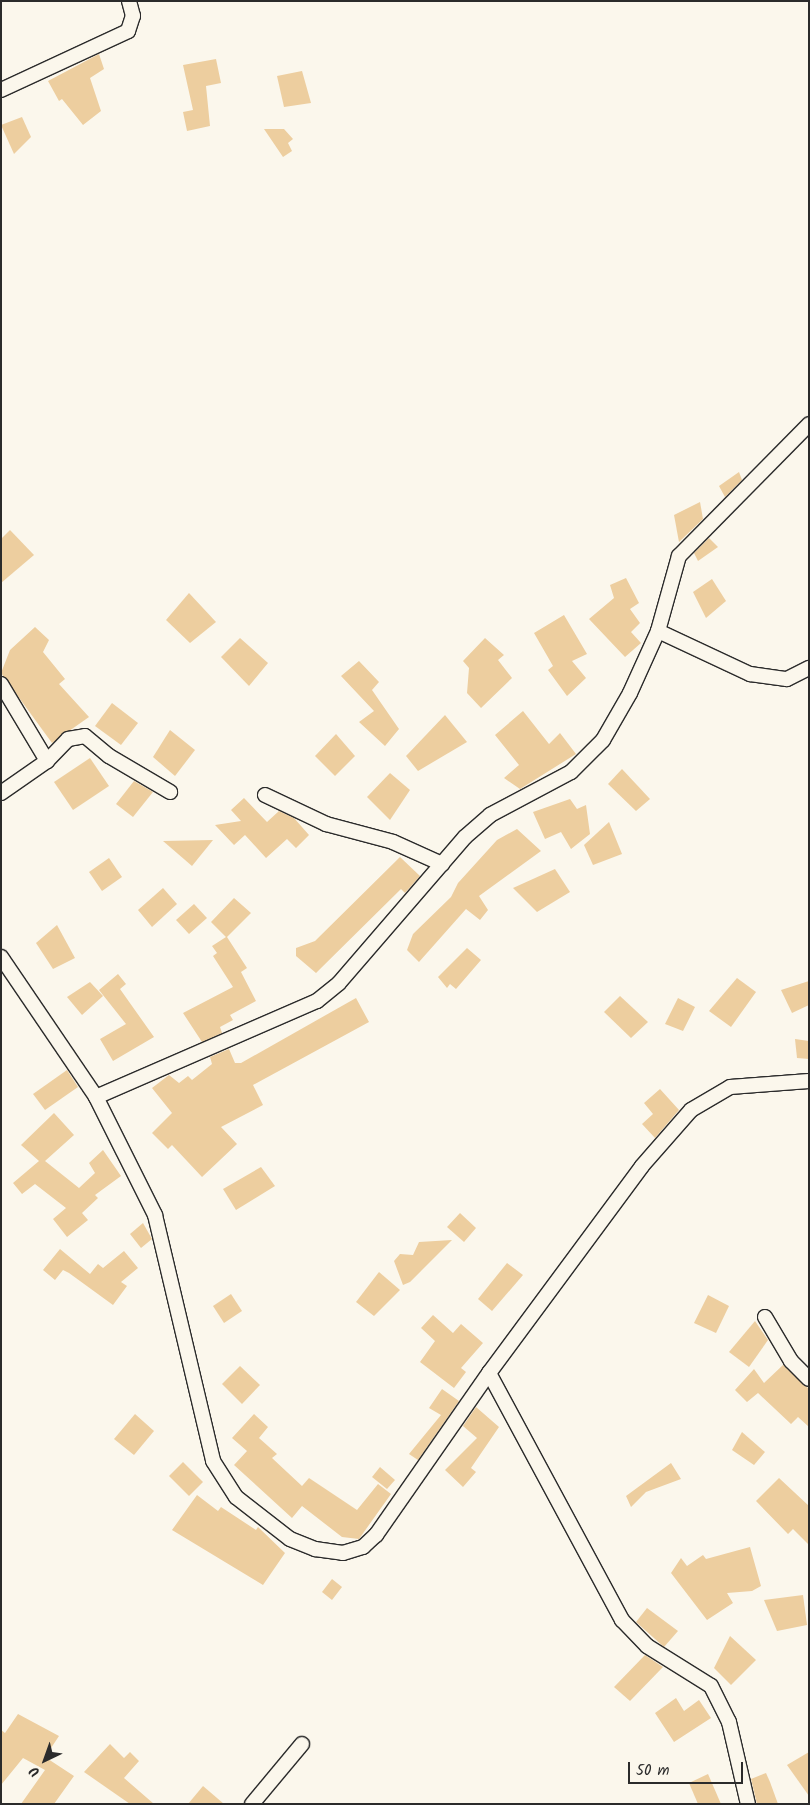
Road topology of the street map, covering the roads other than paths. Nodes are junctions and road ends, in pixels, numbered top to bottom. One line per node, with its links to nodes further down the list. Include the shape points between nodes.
1 (129, 1): 2 (street, via 133,16 128,32)
2 (1, 90)
3 (809, 424): 4 (street, via 679,556)
4 (658, 631): 5 (street, via 750,674 787,678); 11 (street, via 603,740 571,772 490,815)
5 (809, 668)
6 (1, 684): 7 (street)
7 (47, 761): 8 (street, via 68,739 85,736 109,756); 9 (street)
8 (170, 792)
9 (1, 793)
10 (265, 795): 11 (street, via 326,824 393,842)
11 (442, 864): 14 (street, via 340,983 317,1001)
12 (1, 957): 14 (street)
13 (809, 1081): 16 (street, via 730,1087 690,1110 642,1166)
14 (96, 1097): 16 (street, via 155,1214 213,1461 236,1497 290,1539 315,1549 343,1553 363,1547 388,1519)
15 (765, 1317): 17 (street, via 782,1348)
16 (489, 1373): 20 (street, via 622,1620 647,1646 711,1686 729,1722)
17 (809, 1379)
18 (302, 1744): 19 (street)
19 (252, 1804)
20 (748, 1804)

